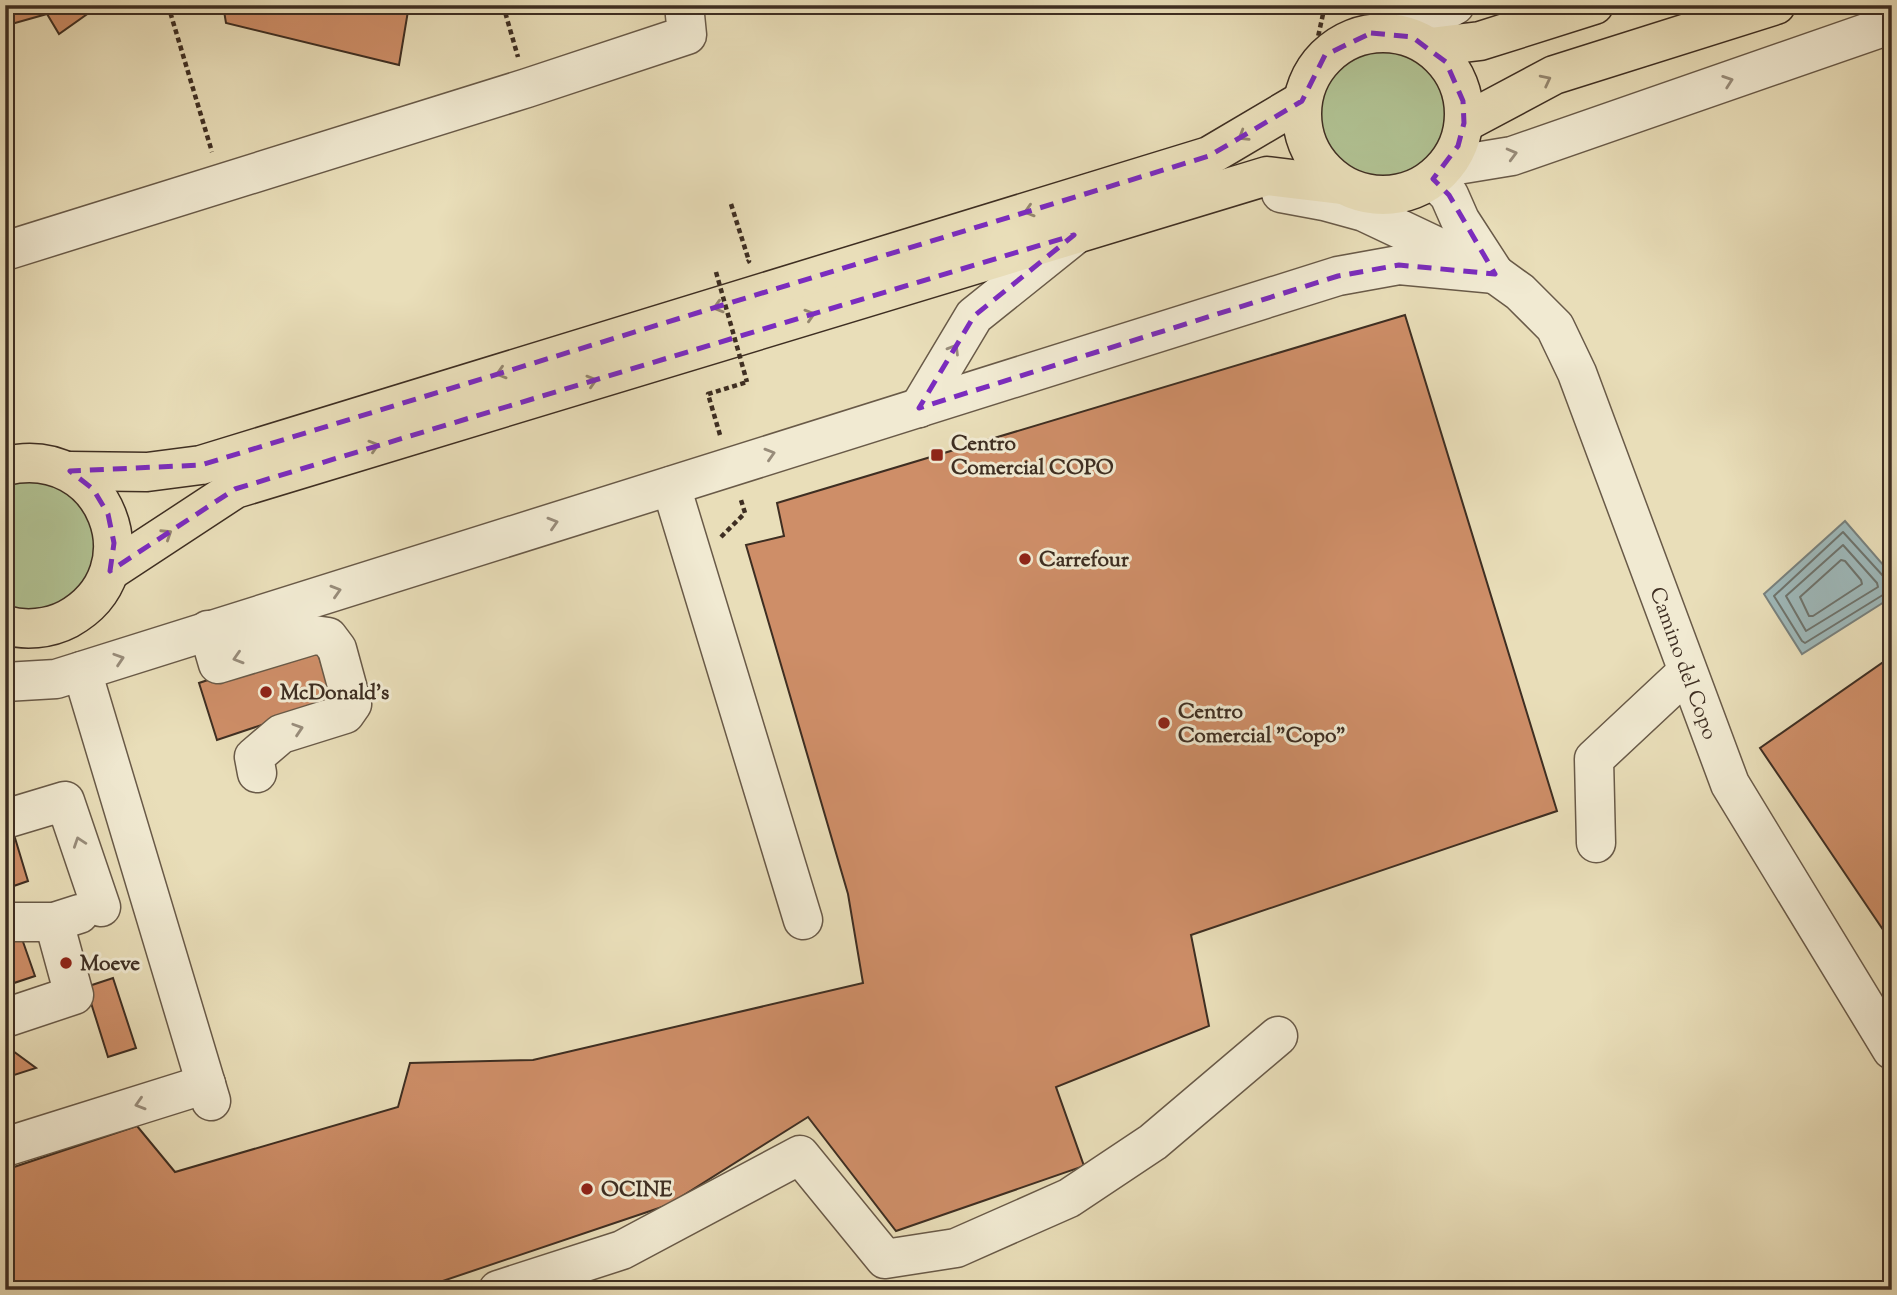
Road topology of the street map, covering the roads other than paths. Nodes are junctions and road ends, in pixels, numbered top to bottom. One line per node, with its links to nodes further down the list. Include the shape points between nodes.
1 (684, 5): 15 (street, via 687,35)
2 (1455, 5): 6 (street)
3 (1594, 5): 6 (main road, via 1480,41)
4 (1776, 5): 8 (main road, one-way to 4, via 1554,75)
5 (1892, 24): 9 (street, one-way to 5, via 1511,156)
6 (1416, 41): 7 (main road, via 1371,33 1347,40 1325,55); 8 (main road, via 1446,62 1457,80)
7 (1306, 88): 10 (main road, via 1302,125 1308,149); 19 (main road, one-way to 19, via 1209,156 201,465 148,472)
8 (1464, 123): 9 (main road, via 1458,146)
9 (1439, 173): 12 (main road, via 1411,191); 16 (street, via 1460,220)
10 (1341, 185): 11 (main road, via 1267,176); 12 (main road, via 1363,194)
11 (1215, 192): 13 (street, via 1274,191 1324,201 1364,212); 14 (main road)
12 (1388, 196): 13 (street)
13 (1406, 233): 16 (street)
14 (1075, 234): 17 (street, one-way to 14, via 974,316); 21 (main road, one-way to 14, via 235,489)
15 (5, 251)
16 (1495, 274): 17 (street, via 1399,265 1338,276); 25 (street, Camino del Copo, via 1555,327 1577,373)
17 (919, 408): 20 (street, one-way to 17)
18 (5, 466): 19 (main road, via 47,463)
19 (70, 471): 21 (main road, via 93,489 108,514 114,542)
20 (671, 486): 23 (street, one-way to 20); 32 (street)
21 (110, 571): 22 (main road, via 98,594 80,612 58,624 33,629)
22 (5, 625)
23 (208, 629): 24 (street, one-way to 23); 27 (street, one-way to 23, via 254,757 281,734 345,714 352,704 337,649 328,637 314,635 218,664)
24 (82, 671): 26 (street, via 56,679); 30 (street)
25 (1687, 672): 29 (street, via 1594,759); 37 (street, Camino del Copo, via 1730,784)
26 (5, 682)
27 (257, 773)
28 (5, 819): 31 (street, one-way to 28, via 65,801)
29 (1596, 843)
30 (147, 892): 31 (street); 38 (street, one-way to 38, via 208,1093)
31 (101, 907): 34 (street)
32 (803, 920)
33 (5, 922): 34 (street)
34 (54, 922): 35 (street, via 74,995)
35 (5, 1018)
36 (1278, 1035): 39 (street, via 1153,1142 1069,1198 956,1248 885,1259 800,1155 622,1250)
37 (1892, 1050)
38 (5, 1147)
39 (498, 1290)

